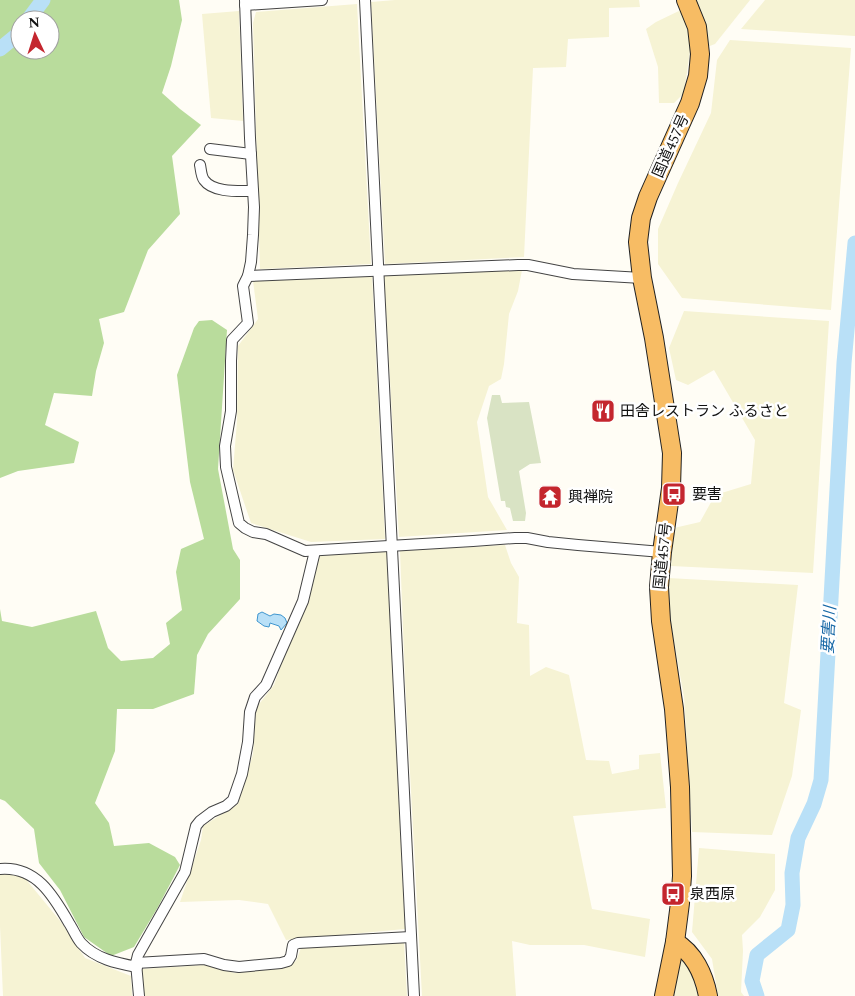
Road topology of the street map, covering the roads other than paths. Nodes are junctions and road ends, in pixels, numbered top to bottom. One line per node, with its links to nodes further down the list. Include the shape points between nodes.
1 (322, 0): 4 (street)
2 (365, 0): 9 (street)
3 (686, 0): 11 (highway, 国道457号, via 697,26 698,76 690,104 641,218 638,242)
4 (245, 2): 6 (street)
5 (210, 148): 6 (street)
6 (251, 154): 8 (street)
7 (200, 164): 8 (street, via 203,180 212,187 227,191)
8 (253, 191): 10 (street, via 253,235)
9 (378, 270): 10 (street); 11 (street, via 528,265 573,274); 12 (street)
10 (248, 276): 13 (street, via 243,286 248,323 232,340 231,411 226,446 226,467 237,514 239,522 253,532 266,534 305,551)
11 (642, 278): 14 (highway, 国道457号, via 672,453 672,488)
12 (392, 545): 13 (street); 14 (street, via 527,538); 16 (street)
13 (315, 551): 18 (street, via 303,600 266,685 250,712 244,766 233,800 196,826 185,872 142,945)
14 (662, 552): 17 (highway, 国道457号, via 658,587 680,786 682,876)
15 (0, 869): 18 (street, via 10,868 29,874 46,887 80,942 96,956 113,963)
16 (411, 937): 18 (street, via 298,943 293,945 288,961 239,968 204,959); 20 (street)
17 (675, 942): 21 (highway, 国道457号); 22 (highway, via 684,947 694,960)
18 (137, 966): 19 (street)
19 (139, 996)
20 (414, 996)
21 (664, 996)
22 (708, 996)

